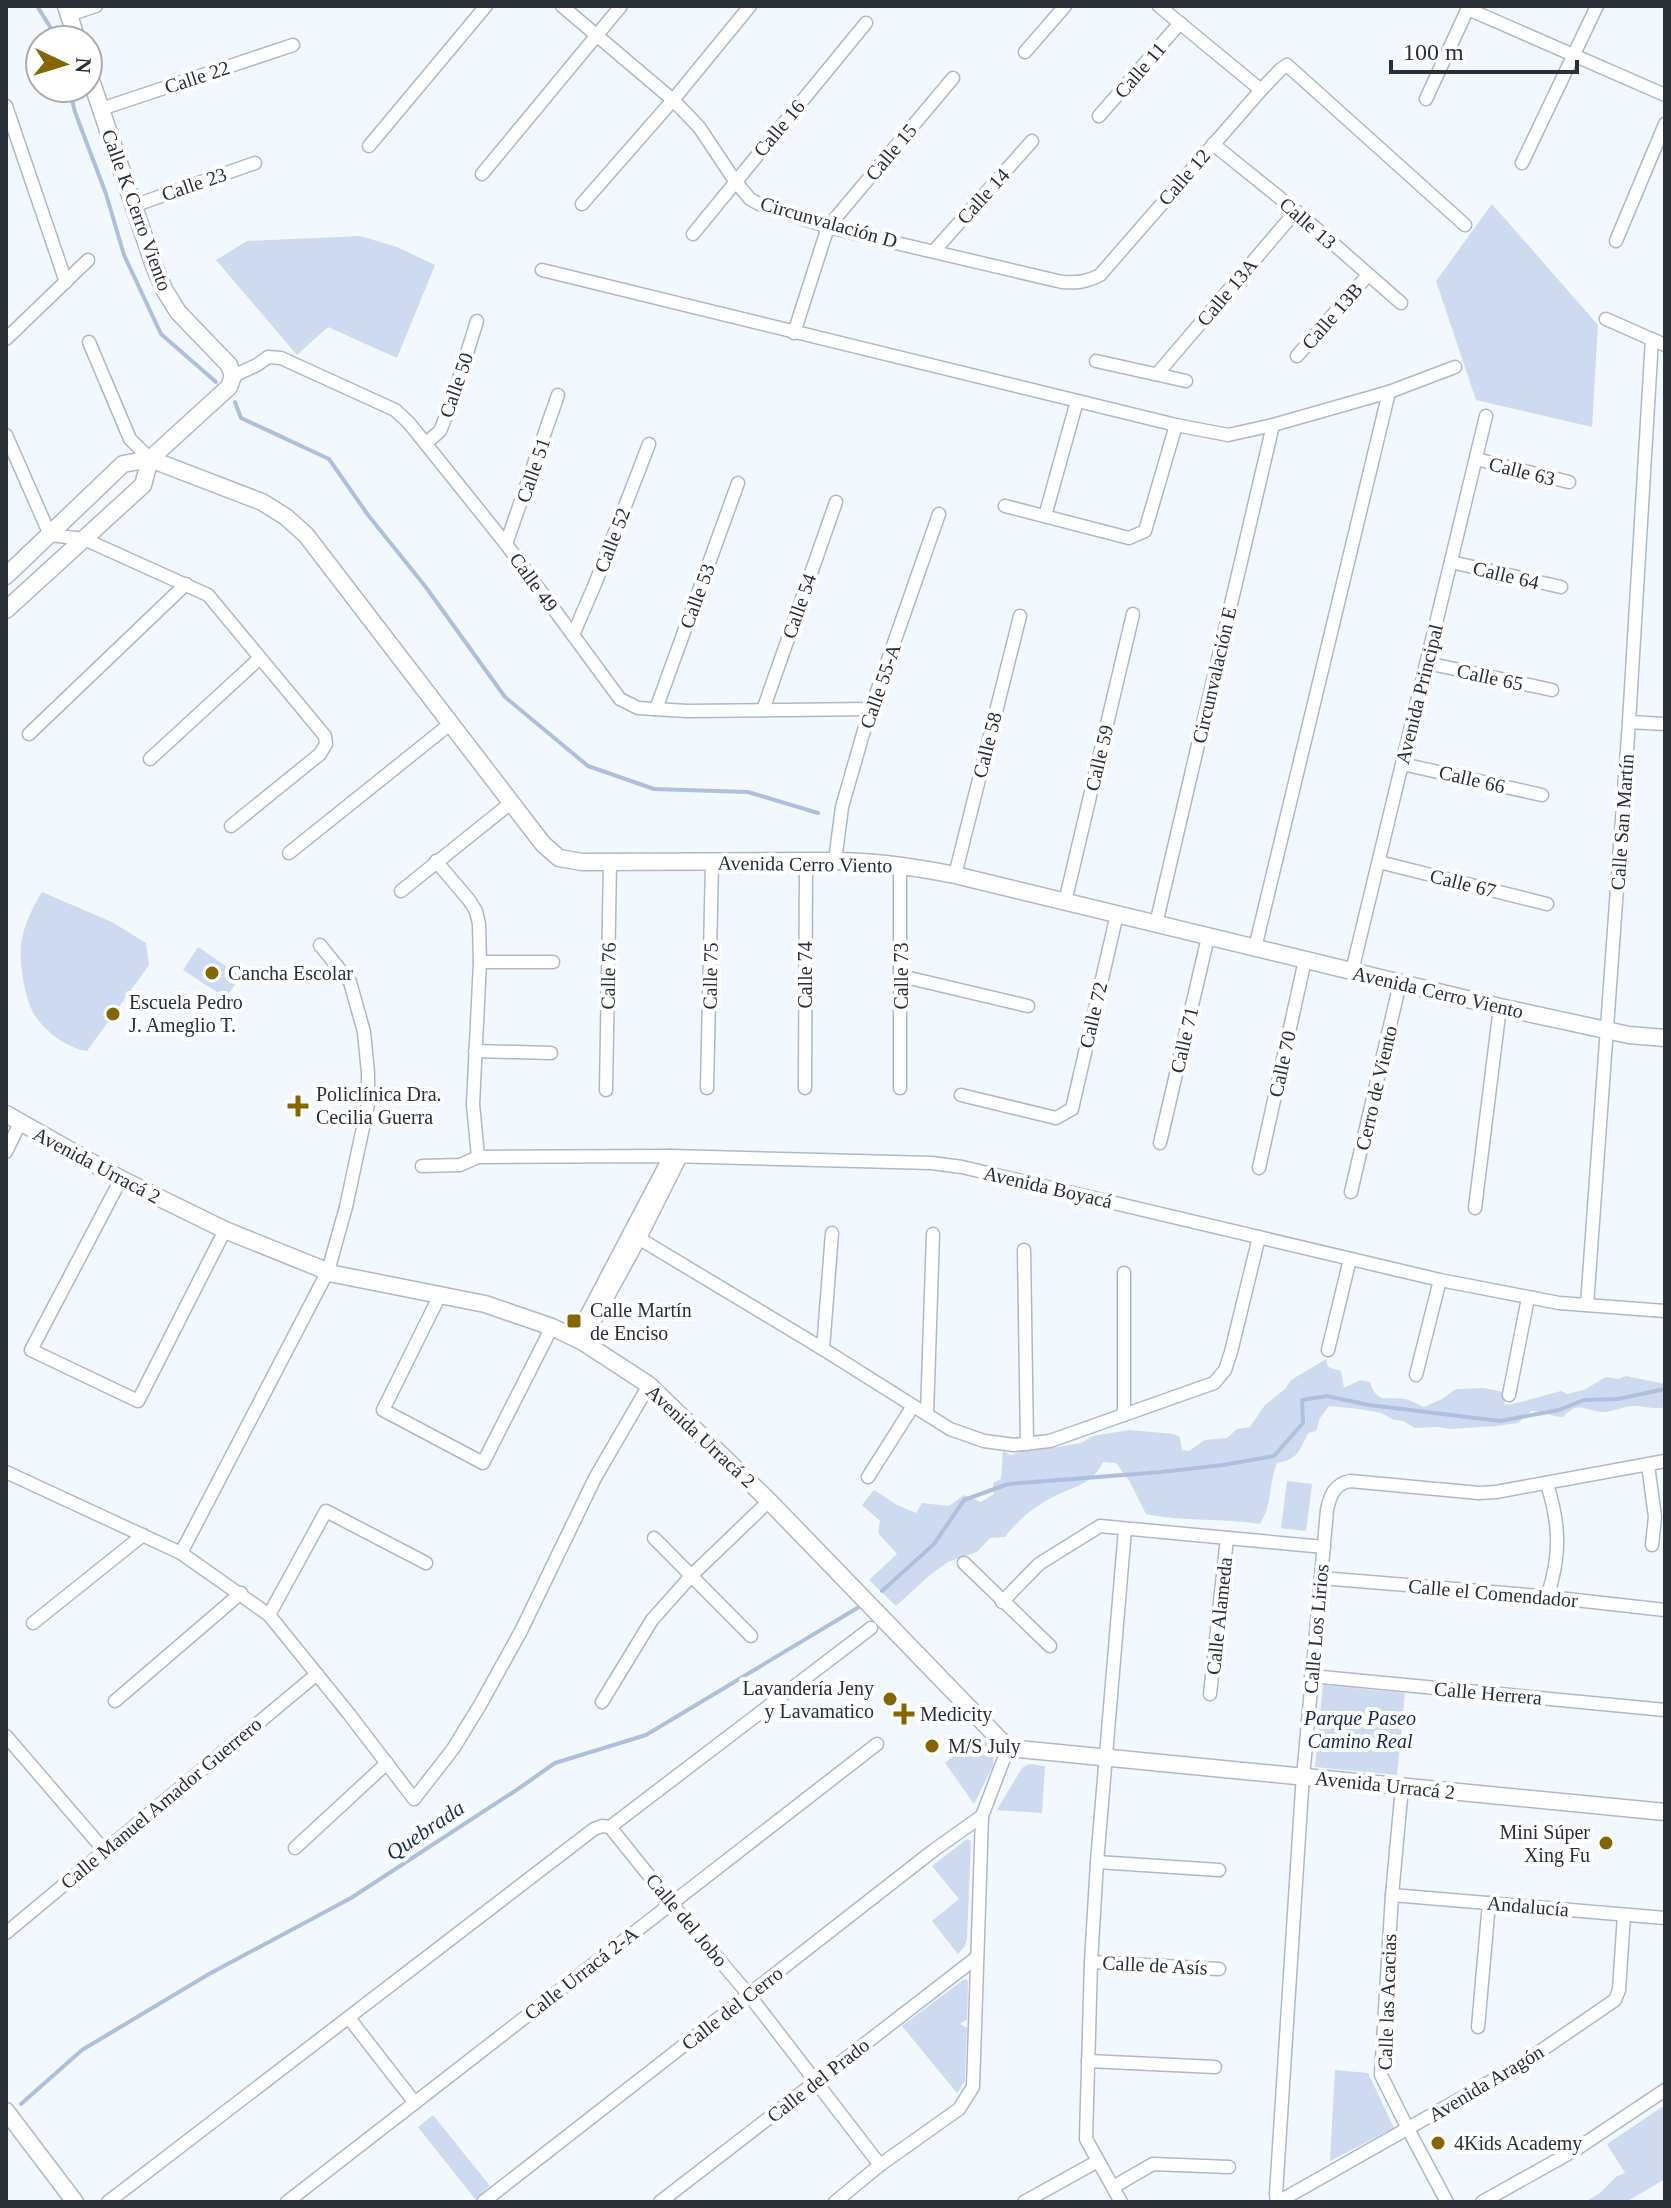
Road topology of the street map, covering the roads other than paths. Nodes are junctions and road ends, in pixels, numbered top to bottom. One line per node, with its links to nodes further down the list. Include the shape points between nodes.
1 (96, 6): 10 (street)
2 (486, 6): 29 (street)
3 (562, 6): 13 (street, Circunvalación D)
4 (621, 6): 13 (street)
5 (750, 6): 21 (street)
6 (1065, 6): 15 (street)
7 (1159, 6): 12 (street)
8 (1597, 6): 16 (street)
9 (1468, 7): 16 (street); 20 (street)
10 (67, 11)
11 (866, 23): 33 (street, Calle 16)
12 (1180, 23): 18 (street); 25 (street, Calle 11)
13 (597, 35): 21 (street, Circunvalación D); 32 (street)
14 (293, 45): 24 (street, Calle 22)
15 (1025, 52)
16 (1574, 56): 19 (street); 31 (street)
17 (953, 78): 38 (street, Calle 15)
18 (1261, 90): 28 (street, Calle 12); 37 (street, Calle 12, via 1287,65)
19 (1665, 95)
20 (1426, 99)
21 (673, 100): 33 (street, Circunvalación D, via 699,127); 34 (street)
22 (99, 104): 24 (street, Calle K Cerro Viento)
23 (6, 106): 45 (street)
24 (101, 109): 35 (street, Calle K Cerro Viento)
25 (1099, 116)
26 (1665, 124): 40 (street)
27 (1032, 141): 41 (street, Calle 14)
28 (1213, 144): 36 (street, Calle 13); 46 (street, Calle 12, via 1100,275)
29 (369, 146)
30 (255, 163): 35 (street, Calle 23)
31 (1522, 163)
32 (482, 174)
33 (735, 181): 38 (street, Circunvalación D, via 759,204); 39 (street, Calle 16)
34 (582, 204)
35 (133, 206): 59 (street, Calle K Cerro Viento, via 165,291)
36 (1296, 211): 44 (street, Calle 13); 58 (street, Calle 13A)
37 (1465, 225)
38 (828, 227): 41 (street, Circunvalación D); 50 (street)
39 (693, 234)
40 (1616, 241)
41 (934, 251): 46 (street, Circunvalación D)
42 (88, 260): 45 (street)
43 (542, 270): 50 (street)
44 (1368, 275): 47 (street, Calle 13); 55 (street, Calle 13B)
45 (66, 282): 51 (street)
46 (1078, 283)
47 (1401, 303)
48 (1606, 319): 52 (street)
49 (477, 321): 68 (street, Calle 50, via 440,431)
50 (794, 333): 63 (street)
51 (6, 339)
52 (1652, 339): 54 (street); 95 (street, Calle San Martín)
53 (89, 342): 70 (street, via 130,439)
54 (1665, 345)
55 (1297, 356)
56 (1096, 361): 58 (street)
57 (1455, 367): 61 (street)
58 (1158, 373): 60 (street)
59 (233, 376): 68 (street, Calle 49, via 268,357 281,358 395,410); 70 (street, via 229,387)
60 (1186, 381)
61 (1389, 392): 66 (street); 120 (street)
62 (558, 395): 80 (street, Calle 51)
63 (1077, 401): 65 (street); 77 (street)
64 (1486, 416): 71 (street, Avenida Principal)
65 (1176, 425): 66 (street, via 1228,435); 77 (street, via 1145,531 1129,538)
66 (1273, 425): 117 (street, Circunvalación E)
67 (6, 435): 78 (street)
68 (426, 443): 80 (street, Calle 49)
69 (649, 444): 88 (street, Calle 52)
70 (150, 459): 78 (street, via 123,464); 79 (street, via 143,485); 96 (street, Avenida Cerro Viento, via 262,502 286,517 306,535)
71 (1476, 459): 72 (street, Calle 63); 81 (street, Avenida Principal)
72 (1569, 482)
73 (738, 483): 92 (street, Calle 53)
74 (836, 502): 94 (street, Calle 54)
75 (1005, 506): 77 (street)
76 (939, 514): 93 (street, Calle 55-A)
77 (1045, 516)
78 (50, 535): 79 (street); 82 (street)
79 (84, 539): 83 (street); 85 (street)
80 (506, 544): 88 (street, Calle 49)
81 (1451, 562): 84 (street, Calle 64); 90 (street, Avenida Principal)
82 (6, 576)
83 (186, 584): 89 (street, via 208,595); 98 (street)
84 (1561, 587)
85 (6, 610)
86 (1133, 614): 114 (street, Calle 59)
87 (1020, 616): 112 (street, Calle 58)
88 (573, 635): 92 (street, Calle 49, via 620,699)
89 (260, 658): 99 (street); 103 (street, via 325,736 326,744)
90 (1427, 663): 91 (street, Calle 65); 100 (street, Avenida Principal)
91 (1552, 690)
92 (656, 709): 94 (street, Calle 49)
93 (872, 709): 94 (street, Calle 49); 107 (street, Calle 55-A, via 842,807)
94 (763, 710)
95 (1629, 722): 97 (street); 129 (street, Calle San Martín)
96 (450, 724): 102 (street, Avenida Cerro Viento); 104 (street)
97 (1665, 724)
98 (29, 734)
99 (150, 759)
100 (1402, 764): 101 (street, Calle 66); 109 (street, Avenida Principal)
101 (1542, 795)
102 (512, 802): 105 (street); 108 (street, Avenida Cerro Viento, via 559,858)
103 (231, 826)
104 (289, 853)
105 (436, 861): 113 (street); 122 (street, via 476,911)
106 (806, 861): 107 (street, Avenida Cerro Viento); 110 (street, Avenida Cerro Viento); 134 (street, Calle 74)
107 (835, 861): 111 (street, Avenida Cerro Viento)
108 (610, 862): 110 (street, Avenida Cerro Viento); 136 (street, Calle 76)
109 (1379, 862): 115 (street, Calle 67); 124 (street, Avenida Principal)
110 (712, 863): 133 (street, Calle 75)
111 (900, 865): 112 (street, Avenida Cerro Viento); 125 (street, Calle 73)
112 (955, 875): 114 (street, Avenida Cerro Viento)
113 (401, 891)
114 (1065, 902): 116 (street, Avenida Cerro Viento)
115 (1547, 904)
116 (1117, 914): 117 (street, Avenida Cerro Viento); 137 (street, Calle 72, via 1072,1109 1056,1118)
117 (1156, 924): 118 (street, Avenida Cerro Viento)
118 (1208, 937): 120 (street, Avenida Cerro Viento); 139 (street, Calle 71)
119 (320, 945): 155 (street, via 350,982 364,1032 368,1073 368,1104)
120 (1255, 948): 121 (street, Avenida Cerro Viento)
121 (1305, 960): 124 (street, Avenida Cerro Viento); 144 (street, Calle 70)
122 (480, 962): 123 (street); 131 (street)
123 (553, 962)
124 (1352, 971): 126 (street, Avenida Cerro Viento)
125 (901, 976): 127 (street); 135 (street, Calle 73)
126 (1400, 983): 128 (street, Avenida Cerro Viento); 146 (street, Cerro de Viento)
127 (1028, 1006)
128 (1500, 1007): 129 (street, Avenida Cerro Viento); 147 (street)
129 (1607, 1030): 130 (street, Avenida Cerro Viento); 160 (street, Calle San Martín)
130 (1665, 1038)
131 (475, 1051): 132 (street); 141 (street)
132 (551, 1053)
133 (707, 1088)
134 (805, 1088)
135 (900, 1088)
136 (606, 1090)
137 (961, 1095)
138 (13, 1119): 140 (street); 145 (street, Avenida Urracá 2)
139 (1160, 1143)
140 (6, 1152)
141 (478, 1157): 142 (street, Avenida Boyacá); 143 (street, Avenida Boyacá, via 460,1165)
142 (675, 1157): 151 (street); 152 (street, Avenida Boyacá, via 962,1167)
143 (422, 1166)
144 (1259, 1168)
145 (121, 1179): 148 (street, Avenida Urracá 2); 148 (street, via 31,1350 138,1401)
146 (1351, 1192)
147 (1475, 1208)
148 (225, 1230): 155 (street, Avenida Urracá 2)
149 (832, 1233): 164 (street)
150 (933, 1234): 170 (street)
151 (635, 1235): 163 (street); 164 (street)
152 (1259, 1237): 154 (street, Avenida Boyacá); 171 (street, via 1225,1370 1214,1383)
153 (1024, 1250): 172 (street)
154 (1350, 1259): 157 (street, Avenida Boyacá); 165 (street)
155 (328, 1271): 158 (street, Avenida Urracá 2); 185 (street)
156 (1124, 1273): 171 (street)
157 (1440, 1280): 159 (street, Avenida Boyacá); 166 (street)
158 (440, 1295): 162 (street, Avenida Urracá 2); 162 (street, via 383,1410 483,1463)
159 (1528, 1298): 160 (street, Avenida Boyacá); 168 (street)
160 (1587, 1305): 161 (street, Avenida Boyacá)
161 (1665, 1311)
162 (552, 1327): 163 (street, Avenida Urracá 2)
163 (579, 1340): 167 (street, Avenida Urracá 2)
164 (823, 1349): 169 (street)
165 (1328, 1350)
166 (1416, 1375)
167 (649, 1385): 178 (street, Avenida Urracá 2); 209 (street, via 453,1749 414,1799)
168 (1509, 1395)
169 (913, 1406): 170 (street); 176 (street)
170 (927, 1414): 172 (street, via 984,1441)
171 (1124, 1415): 172 (street)
172 (1027, 1444)
173 (1665, 1461): 174 (street, Calle Los Lirios)
174 (1648, 1465): 177 (street, Calle Los Lirios); 183 (street, via 1655,1517)
175 (6, 1472): 180 (street)
176 (868, 1477)
177 (1547, 1484): 184 (street, Calle Los Lirios, via 1479,1493 1343,1482 1329,1498); 191 (street, via 1556,1511 1558,1554)
178 (769, 1501): 188 (street); 207 (street, Avenida Urracá 2)
179 (1125, 1529): 182 (street); 192 (street, via 1100,1526 1039,1564); 208 (street)
180 (143, 1535): 185 (street); 195 (street)
181 (654, 1538): 188 (street)
182 (1227, 1538): 184 (street); 201 (street, Calle Alameda)
183 (1652, 1545)
184 (1324, 1547): 189 (street, Calle Los Lirios)
185 (181, 1553): 190 (street)
186 (426, 1563): 194 (street, via 326,1511)
187 (964, 1563): 192 (street)
188 (692, 1575): 197 (street); 203 (street, via 652,1620)
189 (1321, 1578): 191 (street, Calle el Comendador); 200 (street, Calle Los Lirios)
190 (241, 1593): 194 (street); 202 (street)
191 (1547, 1597): 193 (street, Calle el Comendador)
192 (1002, 1602): 198 (street)
193 (1665, 1610)
194 (269, 1615): 199 (street)
195 (33, 1623)
196 (871, 1628): 214 (street)
197 (751, 1636)
198 (1050, 1646)
199 (317, 1674): 209 (street); 216 (street, Calle Manuel Amador Guerrero)
200 (1311, 1676): 204 (street, Calle Herrera); 210 (street, Calle Los Lirios)
201 (1210, 1694)
202 (115, 1701)
203 (602, 1702)
204 (1665, 1710)
205 (6, 1736): 216 (street)
206 (877, 1744): 220 (street, Calle Urracá 2-A)
207 (1008, 1748): 208 (street, Avenida Urracá 2); 213 (street)
208 (1106, 1758): 210 (street, Avenida Urracá 2); 217 (street)
209 (387, 1763): 215 (street)
210 (1303, 1777): 211 (street, Avenida Urracá 2); 250 (street, Calle Los Lirios)
211 (1402, 1787): 212 (street, Avenida Urracá 2); 219 (street, Calle las Acacias)
212 (1665, 1812)
213 (982, 1816): 225 (street); 228 (street, Calle del Cerro)
214 (610, 1827): 220 (street, Calle del Jobo); 229 (street, via 594,1829)
215 (295, 1848)
216 (104, 1850): 224 (street, Calle Manuel Amador Guerrero)
217 (1097, 1862): 218 (street); 226 (street)
218 (1219, 1870)
219 (1392, 1895): 221 (street, Andalucía); 237 (street, Calle las Acacias, via 1381,2075)
220 (671, 1903): 228 (street, Calle del Jobo); 235 (street, Calle Urracá 2-A)
221 (1489, 1903): 222 (street, Andalucía); 230 (street)
222 (1624, 1915): 223 (street, Andalucía); 237 (street, Avenida Aragón, via 1615,2000 1523,2063)
223 (1665, 1918)
224 (8, 1927)
225 (976, 1958): 233 (street, Calle del Prado); 239 (street, via 973,2087 959,2109)
226 (1091, 1962): 227 (street, Calle de Asís); 231 (street)
227 (1219, 1969)
228 (749, 1995): 233 (street, Calle del Jobo); 242 (street, Calle del Cerro)
229 (349, 2018): 235 (street); 244 (street)
230 (1478, 2027)
231 (1088, 2061): 232 (street); 238 (street, via 1086,2139)
232 (1215, 2067)
233 (815, 2082): 239 (street, Calle del Jobo); 246 (street, Calle del Prado)
234 (1665, 2090): 252 (street, via 1575,2150)
235 (415, 2103): 245 (street, Calle Urracá 2-A)
236 (6, 2111): 243 (street)
237 (1408, 2129): 250 (street, Avenida Aragón); 251 (street, Calle las Acacias)
238 (1098, 2161): 241 (street); 248 (street)
239 (880, 2165): 247 (street)
240 (1229, 2167): 241 (street, via 1153,2164)
241 (1113, 2187): 249 (street)
242 (488, 2200)
243 (75, 2202)
244 (108, 2202)
245 (287, 2202)
246 (660, 2202)
247 (835, 2202)
248 (1024, 2202)
249 (1121, 2202)
250 (1278, 2202)
251 (1447, 2202)
252 (1482, 2202)

